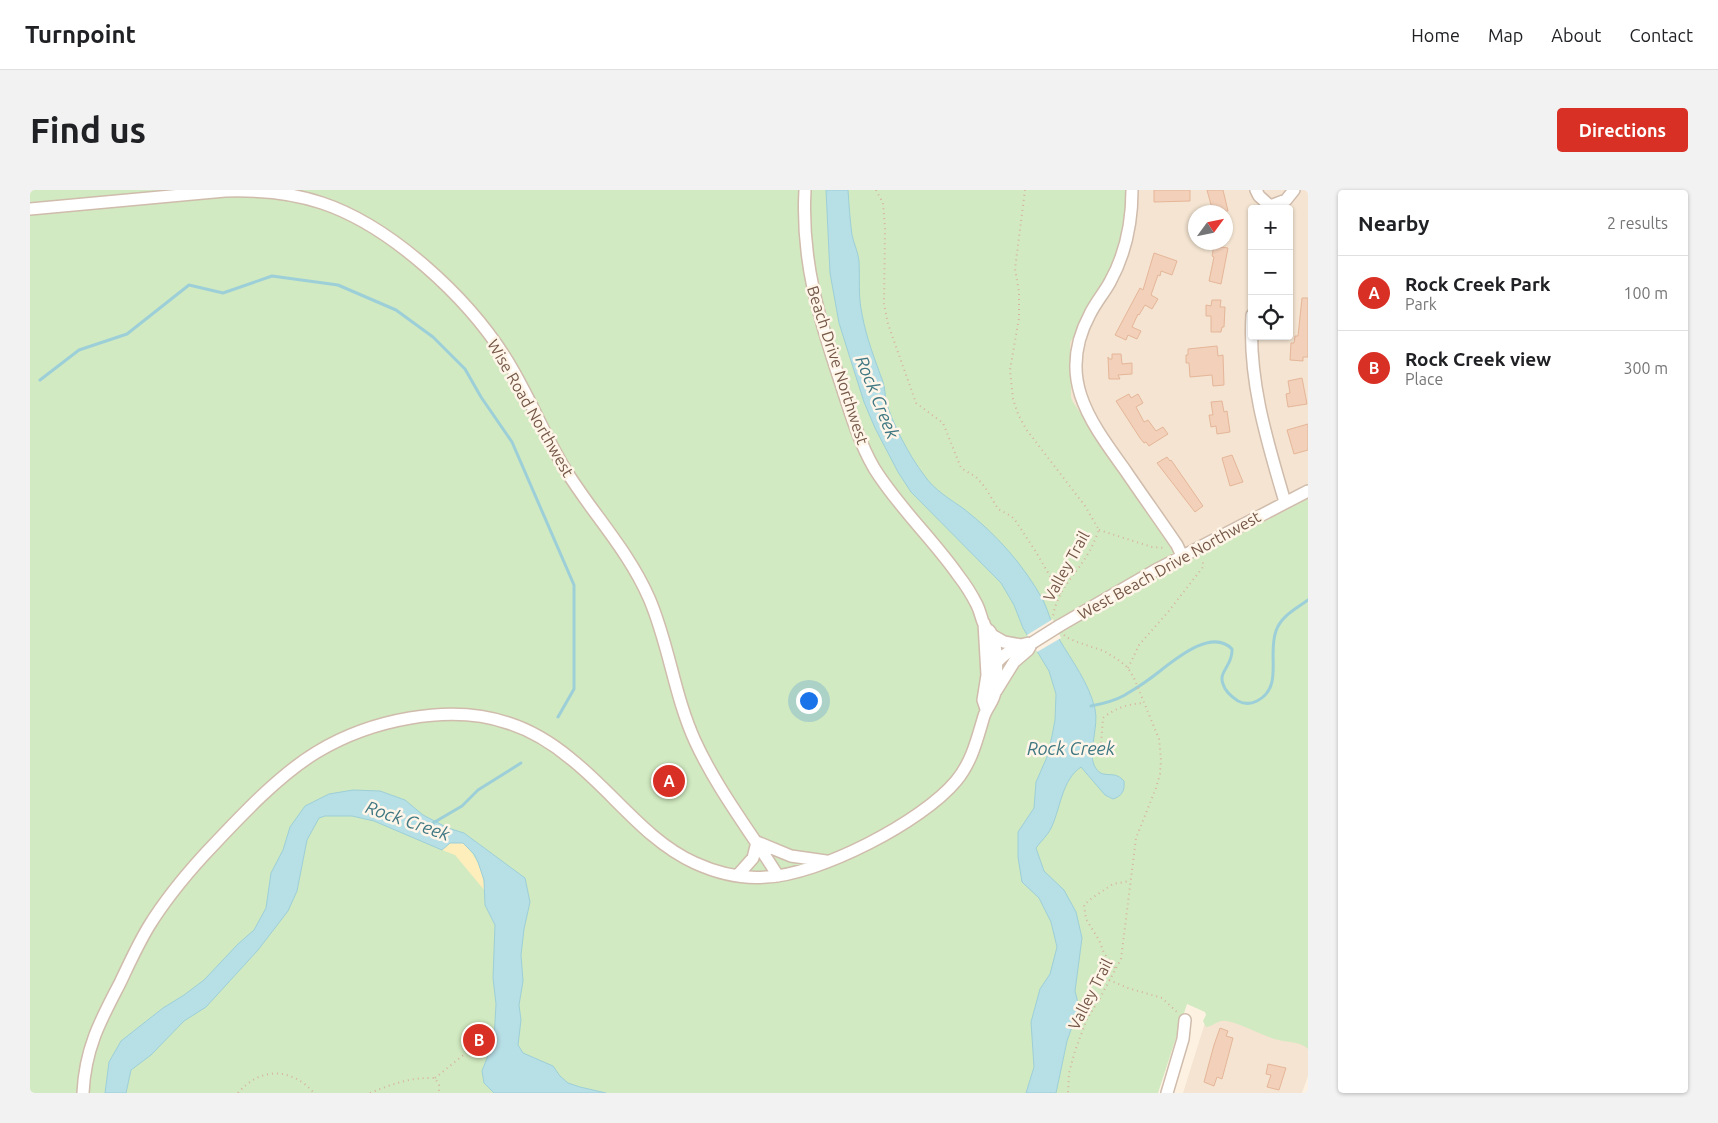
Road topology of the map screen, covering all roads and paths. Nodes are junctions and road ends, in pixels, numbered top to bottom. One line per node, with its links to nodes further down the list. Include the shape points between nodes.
1 (805, 190): 18 (street, Beach Drive Northwest, via 805,246 811,284 856,430 873,466 958,574 977,604)
2 (876, 190): 17 (path, via 883,203 885,228 884,304 916,403 943,423 961,468 976,478 998,509 1011,516)
3 (1024, 190): 13 (path, Valley Trail, via 1015,270 1019,318 1010,370 1013,399 1026,429 1085,506)
4 (1132, 190): 16 (street, via 1126,245 1114,274 1084,326 1077,353 1076,378 1092,421)
5 (1256, 190): 7 (street)
6 (1294, 190): 8 (street, via 1286,200)
7 (1268, 205)
8 (1275, 205)
9 (30, 208): 31 (street, Wise Road Northwest, via 225,191 279,193 321,203 355,217 431,272 472,313 499,348 566,470 633,567 660,627 678,696 695,740 714,777)
10 (1252, 340): 12 (street, via 1256,396)
11 (1308, 490): 12 (street, West Beach Drive Northwest)
12 (1285, 502): 14 (street, West Beach Drive Northwest)
13 (1099, 530): 15 (path, via 1152,547); 17 (path, Valley Trail, via 1089,552)
14 (1201, 546): 16 (street, West Beach Drive Northwest); 25 (path, via 1203,567 1139,645)
15 (1168, 548)
16 (1182, 556): 19 (street, West Beach Drive Northwest)
17 (1060, 594): 19 (path, Valley Trail, via 1055,606)
18 (984, 623): 20 (street, Beach Drive Northwest); 22 (street, Beach Drive Northwest)
19 (1058, 625): 21 (street, West Beach Drive Northwest, bridge); 25 (path, Valley Trail, via 1066,637 1104,651)
20 (992, 635): 21 (street, via 1004,642); 24 (street, Beach Drive Northwest)
21 (1026, 644): 23 (street, West Beach Drive Northwest, via 1028,650); 24 (street, West Beach Drive Northwest)
22 (986, 653): 24 (street); 26 (street, Beach Drive Northwest)
23 (1014, 662): 24 (street); 27 (street, West Beach Drive Northwest)
24 (996, 663): 26 (street, West Beach Drive Northwest); 27 (street, Beach Drive Northwest)
25 (1128, 668): 28 (path, Valley Trail)
26 (987, 675): 29 (street, Beach Drive Northwest, via 983,700)
27 (995, 692): 29 (street, Beach Drive Northwest)
28 (1144, 703): 30 (path, via 1116,709 1103,718 1101,744); 35 (path, Valley Trail, via 1160,739 1160,774 1136,838)
29 (986, 709): 32 (street, Beach Drive Northwest, via 972,756 960,778 942,797 878,838)
30 (1095, 756)
31 (757, 842): 32 (street, via 791,856); 33 (street, via 754,858); 34 (street, Wise Road Northwest)
32 (828, 862): 34 (street, Beach Drive Northwest)
33 (737, 876): 34 (street, Beach Drive Northwest); 41 (street, Beach Drive Northwest, via 691,862 644,827 571,759 543,739 509,723 464,714 412,718 345,736 313,754 277,781 176,885 147,929 101,1019 89,1050)
34 (778, 876)
35 (1130, 881): 36 (path, Valley Trail, via 1121,959); 36 (path, via 1112,884 1084,905 1086,919)
36 (1115, 968): 37 (path, Valley Trail)
37 (1109, 980): 38 (path, via 1162,998); 46 (path, Valley Trail, via 1087,1019 1075,1051)
38 (1184, 1020): 47 (street, via 1183,1039)
39 (476, 1044): 40 (path)
40 (436, 1078): 44 (path, via 403,1081); 45 (path)
41 (83, 1093)
42 (238, 1093): 43 (path, via 246,1083 268,1074 295,1077)
43 (314, 1093)
44 (370, 1093)
45 (439, 1093)
46 (1068, 1093)
47 (1167, 1093)

